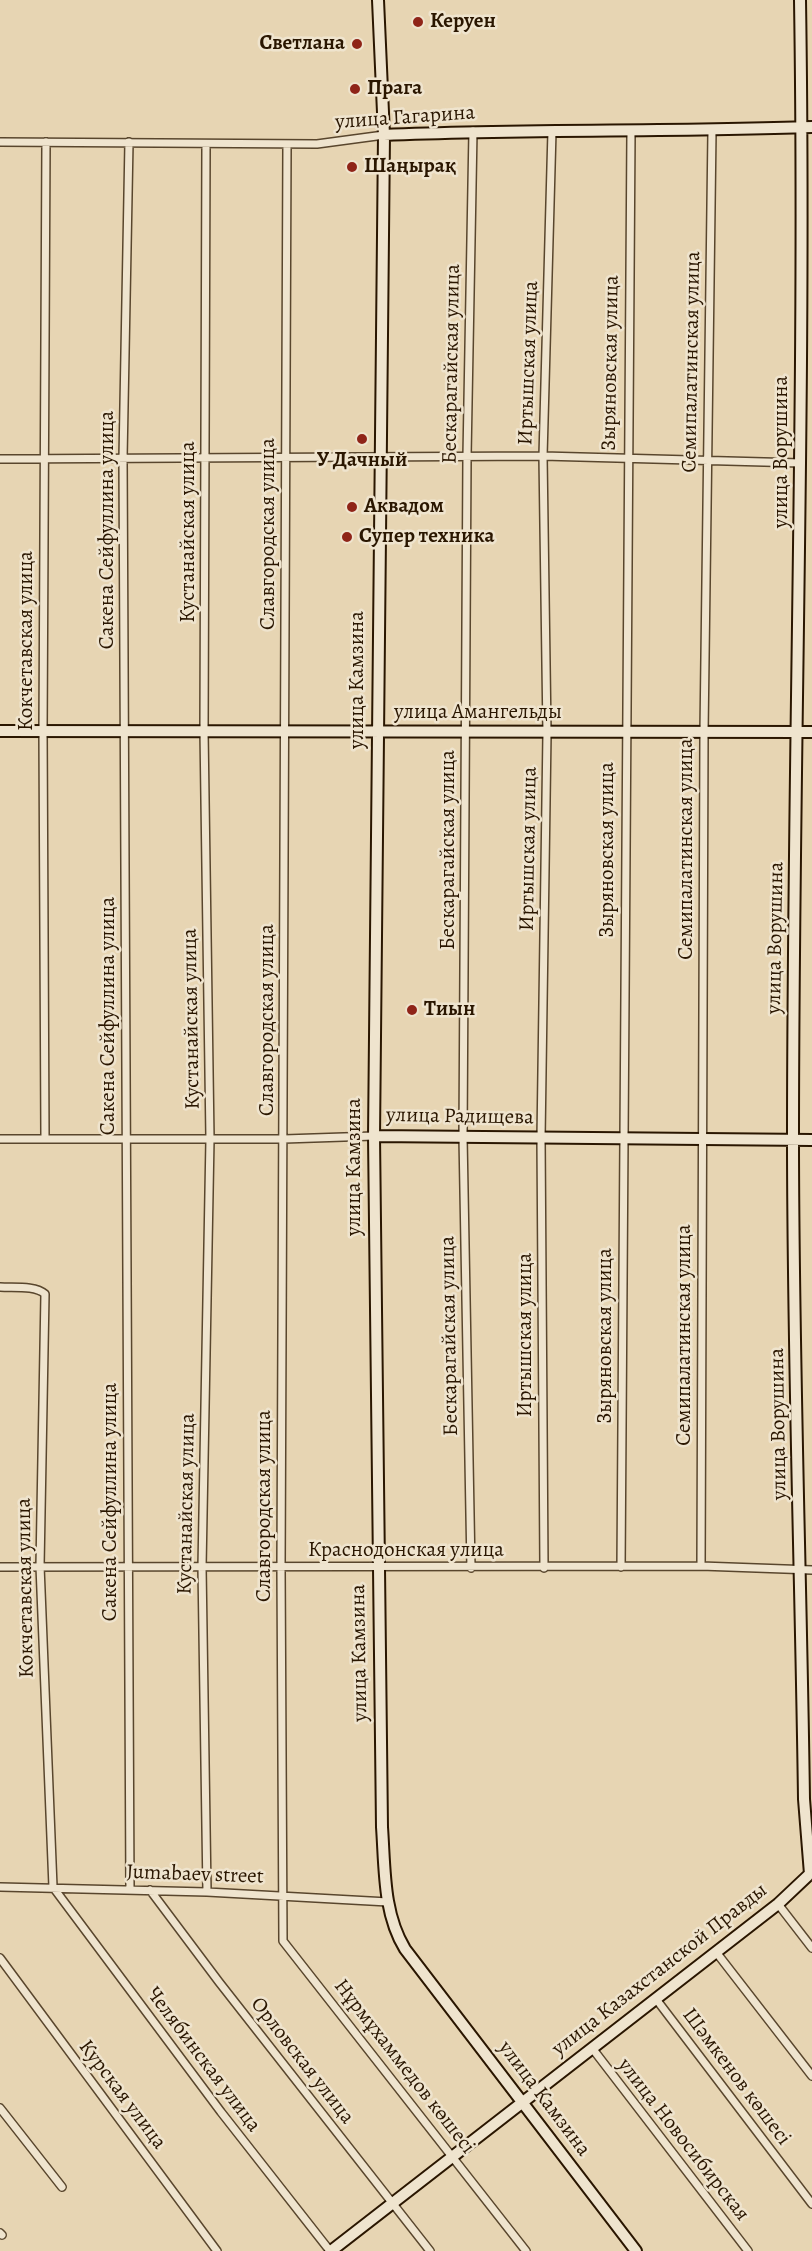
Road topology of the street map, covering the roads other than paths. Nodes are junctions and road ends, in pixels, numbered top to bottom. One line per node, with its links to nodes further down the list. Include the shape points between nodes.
1 (378, 0): 8 (street, улица Камзина)
2 (800, 0): 3 (street, улица Ворушина)
3 (807, 127): 6 (street, улица Гагарина); 24 (street, улица Ворушина)
4 (473, 131): 5 (street, улица Гагарина); 8 (street, улица Гагарина); 14 (street, Бескарагайская улица)
5 (552, 131): 7 (street, улица Гагарина); 15 (street, Иртышская улица)
6 (712, 131): 7 (street, улица Гагарина); 23 (street, Семипалатинская улица)
7 (630, 132): 22 (street, Зыряновская улица)
8 (384, 135): 12 (street, улица Гагарина); 17 (street, улица Камзина)
9 (0, 142): 10 (street, улица Гагарина)
10 (46, 142): 11 (street, улица Гагарина); 18 (street, Кокчетавская улица)
11 (129, 142): 13 (street, улица Гагарина); 19 (street, Сакена Сейфуллина улица)
12 (287, 144): 13 (street, улица Гагарина); 16 (street, Славгородская улица)
13 (206, 145): 20 (street, Кустанайская улица)
14 (467, 456): 15 (street); 17 (street); 35 (street, Бескарагайская улица)
15 (543, 456): 22 (street); 36 (street, Иртышская улица)
16 (286, 457): 17 (street); 20 (street); 34 (street, Славгородская улица)
17 (379, 457): 30 (street, улица Камзина)
18 (45, 458): 19 (street); 21 (street); 27 (street, Кокчетавская улица)
19 (123, 458): 20 (street); 28 (street, Сакена Сейфуллина улица)
20 (206, 458): 25 (street, Кустанайская улица)
21 (0, 459)
22 (626, 459): 23 (street); 31 (street, Зыряновская улица)
23 (708, 461): 24 (street); 32 (street, Семипалатинская улица)
24 (801, 463): 29 (street, улица Ворушина)
25 (204, 730): 28 (street, улица Амангельды); 34 (street, улица Амангельды); 44 (street, Кустанайская улица)
26 (0, 731): 27 (street, улица Амангельды)
27 (43, 731): 28 (street, улица Амангельды); 42 (street, Кокчетавская улица)
28 (126, 731): 43 (street, Сакена Сейфуллина улица)
29 (798, 731): 32 (street, улица Амангельды); 33 (street, улица Амангельды); 47 (street, улица Ворушина)
30 (378, 732): 34 (street, улица Амангельды); 35 (street, улица Амангельды); 37 (street, улица Камзина)
31 (625, 732): 32 (street, улица Амангельды); 36 (street, улица Амангельды); 40 (street, Зыряновская улица)
32 (704, 732): 46 (street, Семипалатинская улица)
33 (812, 732)
34 (285, 733): 45 (street, Славгородская улица)
35 (466, 733): 36 (street, улица Амангельды); 38 (street, Бескарагайская улица)
36 (547, 733): 39 (street, Иртышская улица)
37 (374, 1136): 38 (street, улица Радищева); 45 (street, улица Радищева); 57 (street, улица Камзина)
38 (463, 1137): 39 (street, улица Радищева); 58 (street, Бескарагайская улица)
39 (541, 1137): 40 (street, улица Радищева); 59 (street, Иртышская улица)
40 (623, 1138): 46 (street, улица Радищева); 56 (street, Зыряновская улица)
41 (0, 1139): 42 (street, улица Радищева)
42 (45, 1139): 43 (street, улица Радищева)
43 (125, 1139): 44 (street, улица Радищева); 53 (street, Сакена Сейфуллина улица)
44 (210, 1139): 45 (street, улица Радищева); 54 (street, Кустанайская улица)
45 (284, 1139): 55 (street, Славгородская улица)
46 (702, 1139): 47 (street, улица Радищева); 51 (street, Семипалатинская улица)
47 (793, 1140): 48 (street, улица Радищева); 60 (street, улица Ворушина)
48 (812, 1140)
49 (0, 1287): 50 (street, Кокчетавская улица, via 45,1294)
50 (40, 1566): 52 (street, Краснодонская улица); 53 (street, Краснодонская улица); 63 (street, Кокчетавская улица)
51 (701, 1566): 56 (street, Краснодонская улица); 60 (street, Краснодонская улица)
52 (0, 1567)
53 (128, 1567): 54 (street, Краснодонская улица); 64 (street, Сакена Сейфуллина улица)
54 (202, 1567): 55 (street, Краснодонская улица); 66 (street, Кустанайская улица)
55 (281, 1567): 57 (street, Краснодонская улица); 67 (street, Славгородская улица)
56 (621, 1567): 59 (street, Краснодонская улица)
57 (378, 1568): 58 (street, Краснодонская улица); 68 (street, улица Камзина, via 382,1827)
58 (471, 1568): 59 (street, Краснодонская улица)
59 (544, 1568)
60 (807, 1570): 61 (street, улица Ворушина, via 804,1799)
61 (811, 1874): 69 (street, улица Казахстанской Правды)
62 (0, 1887): 63 (street, Jumabaev street)
63 (52, 1887): 64 (street, Jumabaev street); 83 (street, Челябинская улица)
64 (130, 1889): 65 (street, Jumabaev street)
65 (150, 1890): 66 (street, Jumabaev street); 80 (street, Орловская улица)
66 (207, 1892): 67 (street, Jumabaev street)
67 (284, 1895): 68 (street, Jumabaev street); 78 (street, Нұрмұхаммедов көшесі, via 283,1941)
68 (388, 1902): 76 (street, улица Камзина, via 405,1949)
69 (778, 1904): 70 (street); 71 (street, улица Казахстанской Правды)
70 (812, 1948)
71 (716, 1952): 73 (street, улица Казахстанской Правды); 75 (street)
72 (0, 1958): 82 (street, Курская улица)
73 (656, 1999): 74 (street, улица Казахстанской Правды); 81 (street, Шәмкенов көшесі)
74 (592, 2048): 76 (street, улица Казахстанской Правды); 87 (street, улица Новосибирская)
75 (812, 2076)
76 (523, 2102): 78 (street, улица Казахстанской Правды); 86 (street, улица Камзина)
77 (0, 2108): 79 (street)
78 (454, 2156): 80 (street, улица Казахстанской Правды); 85 (street, Нұрмұхаммедов көшесі)
79 (62, 2187)
80 (392, 2204): 83 (street, улица Казахстанской Правды); 84 (street, Орловская улица)
81 (812, 2204)
82 (217, 2251)
83 (331, 2251)
84 (430, 2251)
85 (526, 2251)
86 (636, 2251)
87 (748, 2251)

